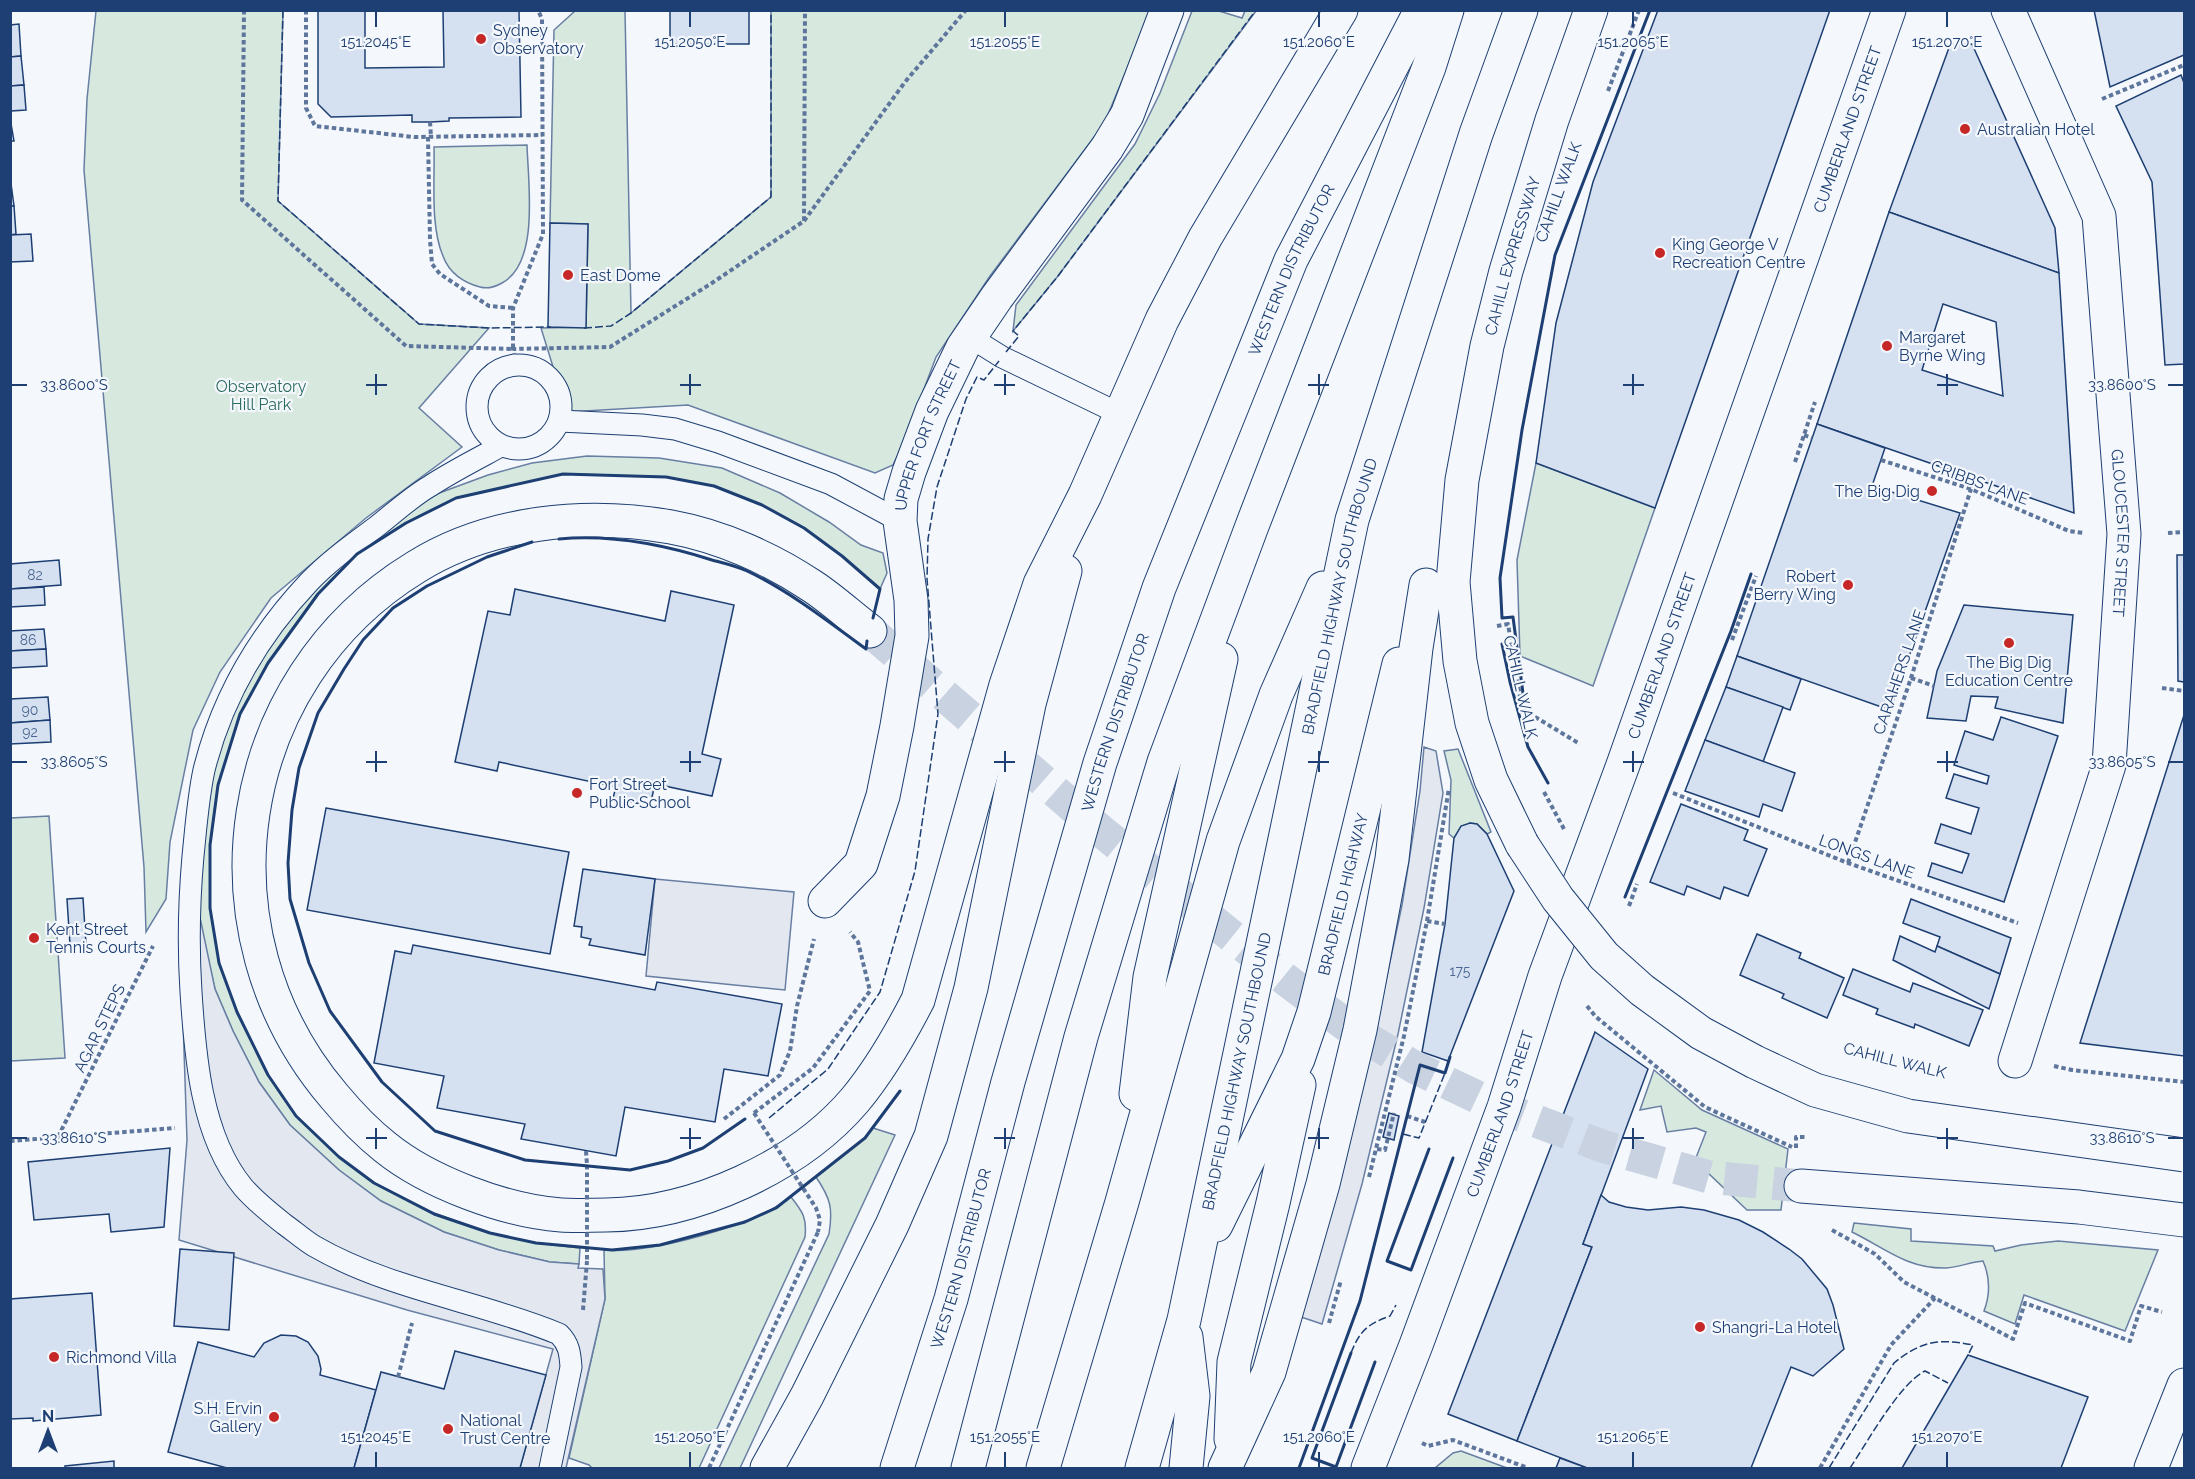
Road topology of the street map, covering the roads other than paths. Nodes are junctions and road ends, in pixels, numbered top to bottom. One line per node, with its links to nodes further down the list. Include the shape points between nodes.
1 (1167, 10): 9 (main road, UPPER FORT STREET, via 1127,115)
2 (1341, 10): 10 (main road, via 1205,238 1162,320)
3 (1421, 10): 35 (main road, WESTERN DISTRIBUTOR, via 1291,260 1159,588 1100,763 1008,1082 951,1299)
4 (1447, 10): 17 (main road, via 1425,78)
5 (1521, 10): 16 (main road, BRADFIELD HIGHWAY SOUTHBOUND, via 1476,134)
6 (1591, 10): 14 (main road, CAHILL EXPRESSWAY, via 1552,120 1503,282 1487,346)
7 (1889, 10): 40 (main road, CUMBERLAND STREET, via 1545,976 1504,1107)
8 (2008, 10): 22 (main road, GLOUCESTER STREET, via 2099,216 2124,534 2109,765)
9 (969, 337): 10 (lane); 15 (main road, UPPER FORT STREET, via 932,411 909,472)
10 (1120, 414): 13 (main road)
11 (560, 421): 12 (lane, via 542,444 523,450); 12 (lane, via 562,406 555,383 515,357 489,377 476,402 477,419 484,432); 15 (lane, via 675,429 831,484)
12 (501, 446): 32 (lane, via 428,487 343,551 310,581 273,624 246,665 215,731 204,771 190,891 188,955 199,1070 210,1125 222,1158 244,1188 271,1214 313,1245 353,1265 559,1334 567,1342 571,1367)
13 (1085, 495): 19 (main road, via 1040,584 1006,685 918,1000 896,1042 854,1101 816,1137 770,1168 722,1192 665,1208 614,1215 560,1215 516,1208 425,1173 353,1119 285,1024 268,984 256,939 248,864 249,832 261,767 278,724 318,655 356,613 415,567 472,540 573,520 620,521 672,527 758,555 814,587); 30 (main road, via 1029,704 971,988 931,1136 892,1225)
14 (1459, 508): 18 (main road, BRADFIELD HIGHWAY); 23 (main road, CAHILL EXPRESSWAY, bridge, via 1453,582 1460,661 1472,723 1491,780 1522,844 1558,899 1604,956 1642,990 1701,1033 1815,1090 1908,1116)
15 (900, 520): 20 (main road, UPPER FORT STREET, via 912,636 897,726 883,796 861,864)
16 (1352, 520): 25 (main road, via 1276,695 1223,841); 27 (main road, BRADFIELD HIGHWAY SOUTHBOUND)
17 (1252, 526): 25 (main road, via 1150,977); 36 (main road, via 1164,762 1144,827 1081,1037)
18 (1426, 585): 21 (main road, BRADFIELD HIGHWAY, via 1404,643 1384,718); 31 (main road, via 1392,860 1360,1030 1323,1184 1269,1372)
19 (870, 630)
20 (825, 901)
21 (1314, 1012): 27 (main road, BRADFIELD HIGHWAY, via 1298,1059); 31 (main road, via 1234,1362)
22 (2014, 1061)
23 (2184, 1155)
24 (1801, 1186): 26 (main road, via 2079,1207)
25 (1122, 1202): 37 (main road)
26 (2184, 1220)
27 (1195, 1269): 28 (main road)
28 (1184, 1320): 38 (main road); 39 (main road, via 1193,1396)
29 (2184, 1385): 41 (main road)
30 (807, 1396): 33 (main road); 34 (main road)
31 (1228, 1464)
32 (550, 1468)
33 (767, 1468)
34 (777, 1468)
35 (897, 1468)
36 (968, 1468)
37 (1043, 1468)
38 (1142, 1468)
39 (1186, 1468)
40 (1368, 1468)
41 (2151, 1468)

